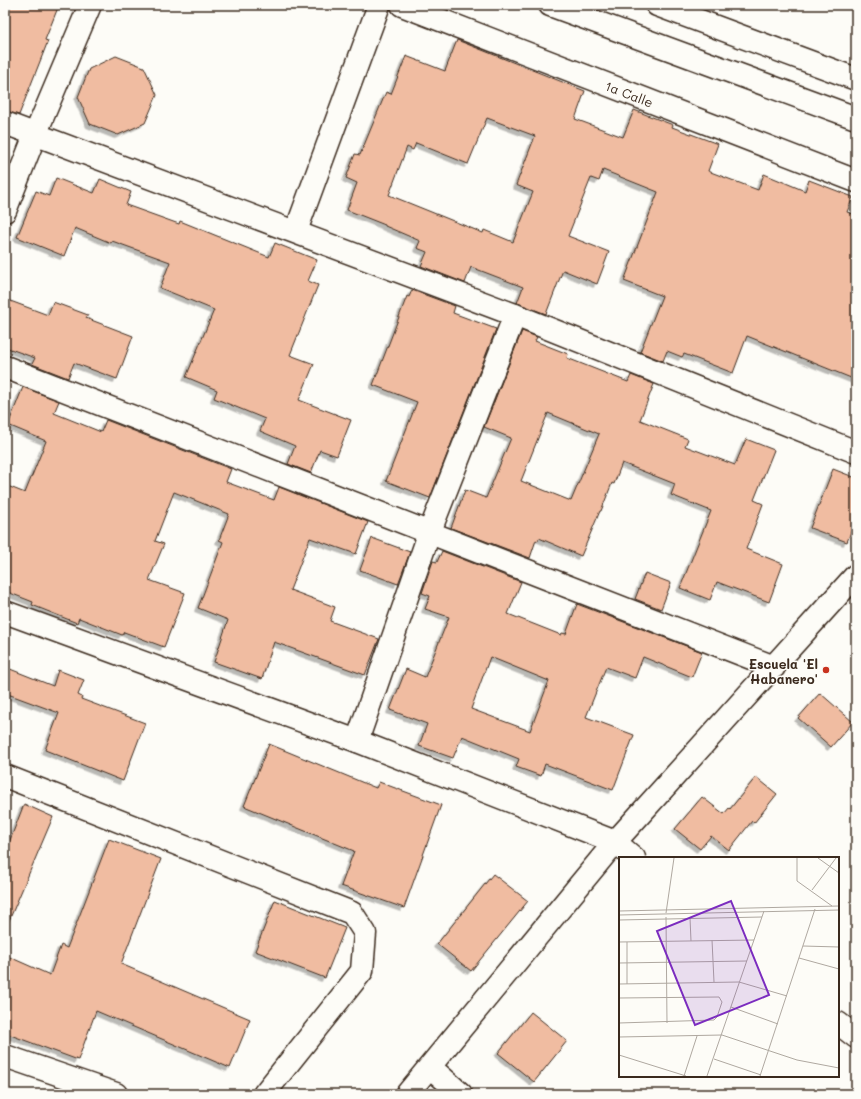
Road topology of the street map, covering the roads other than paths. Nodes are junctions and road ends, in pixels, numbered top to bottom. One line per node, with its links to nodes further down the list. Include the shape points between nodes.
1 (90, 5): 9 (street)
2 (378, 5): 12 (street)
3 (402, 5): 10 (street, 1a Calle)
4 (550, 5): 7 (street)
5 (657, 5): 6 (street)
6 (856, 79)
7 (856, 118)
8 (5, 123): 9 (street)
9 (35, 135): 11 (street); 12 (street)
10 (856, 181)
11 (5, 211)
12 (296, 231): 13 (street)
13 (515, 315): 15 (street); 16 (street)
14 (5, 367): 16 (street)
15 (856, 452)
16 (430, 531): 19 (street); 20 (street)
17 (856, 575): 19 (street)
18 (5, 612): 20 (street)
19 (774, 666): 22 (street)
20 (357, 741): 22 (street)
21 (5, 776): 29 (street, via 352,913 365,933 362,971)
22 (615, 842): 23 (street); 27 (street)
23 (633, 857)
24 (839, 1024): 25 (street)
25 (856, 1037)
26 (5, 1056): 28 (street)
27 (430, 1067): 30 (street); 31 (street)
28 (116, 1094)
29 (264, 1094)
30 (407, 1094)
31 (461, 1094)

